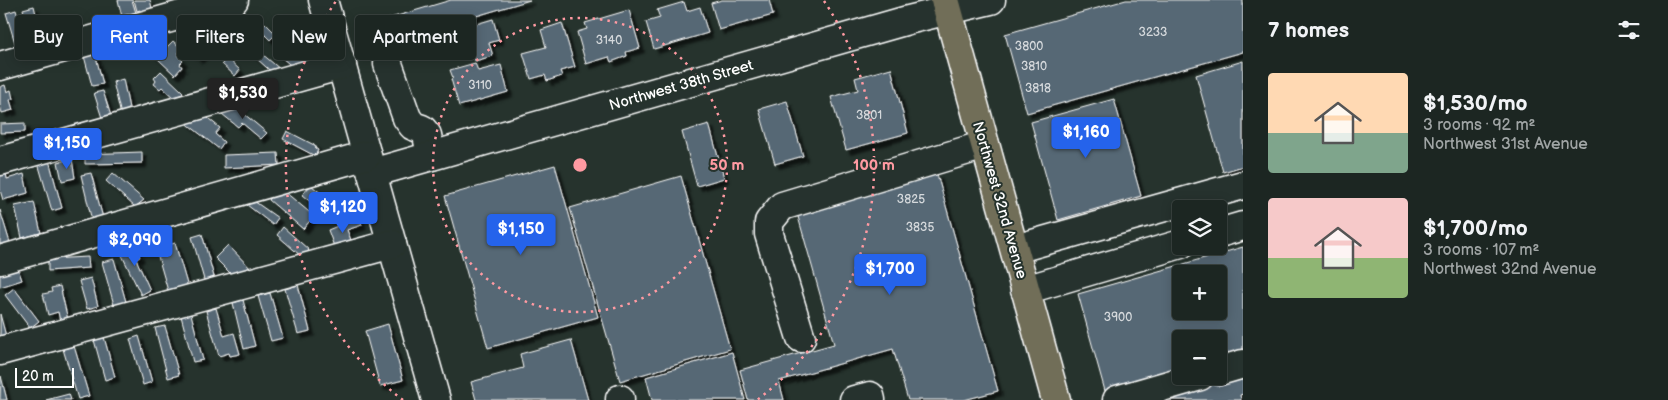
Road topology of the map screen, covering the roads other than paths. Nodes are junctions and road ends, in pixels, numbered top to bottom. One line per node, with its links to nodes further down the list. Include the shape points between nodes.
1 (234, 0): 6 (street)
2 (323, 0): 7 (street)
3 (991, 0): 4 (street, Northwest 38th Street)
4 (946, 5): 8 (main road, Northwest 32nd Avenue); 9 (street, Northwest 38th Street, via 908,20)
5 (388, 64): 9 (street, via 406,118 427,135)
6 (0, 66)
7 (342, 66): 10 (street); 11 (street)
8 (985, 145): 17 (main road, Northwest 32nd Avenue); 20 (street, via 782,206 769,222 768,234)
9 (431, 156): 11 (street, Northwest 38th Street)
10 (0, 162)
11 (369, 164): 15 (street); 18 (street, Northwest 38th Street)
12 (1243, 185): 17 (street)
13 (1243, 226): 14 (street)
14 (1227, 231)
15 (392, 244): 21 (street); 25 (street)
16 (1172, 247): 19 (street)
17 (1014, 249): 19 (main road, Northwest 32nd Avenue)
18 (0, 260)
19 (1026, 290): 28 (main road, Northwest 32nd Avenue)
20 (801, 338)
21 (0, 351)
22 (1243, 364): 23 (street)
23 (1227, 369)
24 (1172, 384): 29 (street)
25 (436, 400)
26 (854, 400): 27 (street, via 870,396)
27 (871, 400)
28 (1056, 400)
29 (1117, 400)

